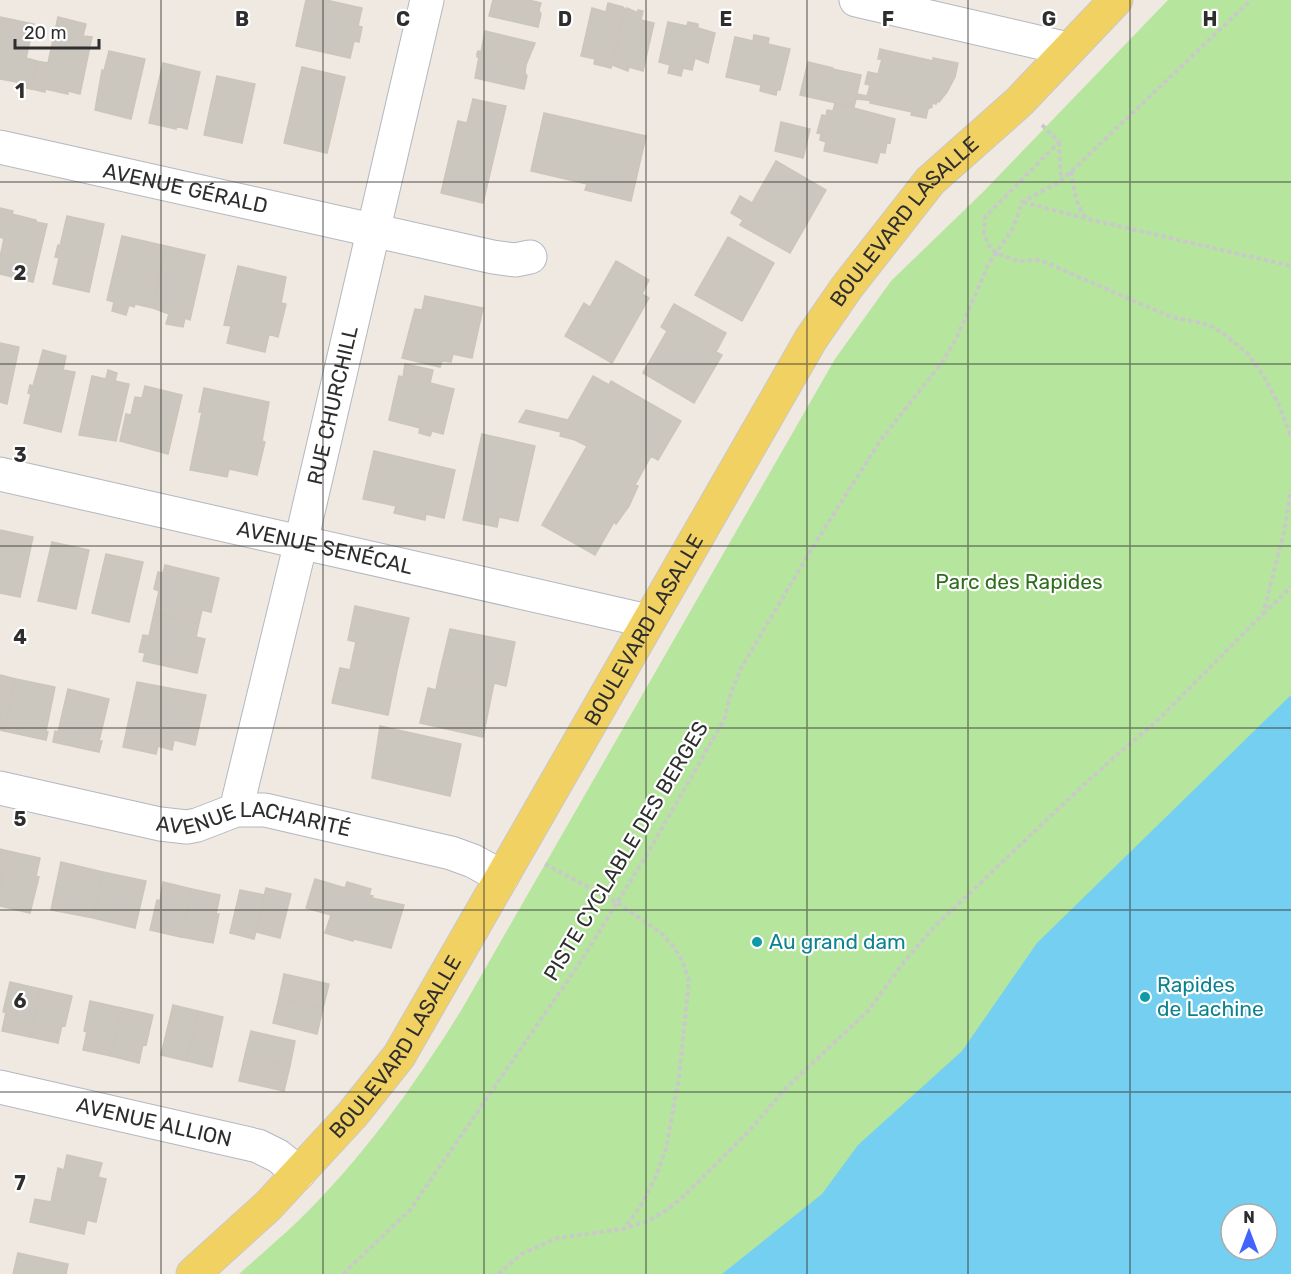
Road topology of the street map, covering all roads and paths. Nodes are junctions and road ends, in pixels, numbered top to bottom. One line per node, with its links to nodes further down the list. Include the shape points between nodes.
1 (427, 0): 14 (street, RUE CHURCHILL)
2 (856, 0): 5 (street)
3 (1116, 0): 6 (main road, BOULEVARD LASALLE)
4 (1251, 0): 10 (path)
5 (943, 10): 6 (street)
6 (1068, 49): 24 (main road, BOULEVARD LASALLE, via 1019,102 930,182 847,287 811,339)
7 (1042, 125): 8 (path)
8 (1059, 142): 11 (path); 15 (path, via 985,217 984,234)
9 (0, 147): 14 (street, AVENUE GÉRALD)
10 (1071, 171): 11 (path); 13 (path, via 1079,210)
11 (1061, 181): 12 (path)
12 (1022, 202): 13 (path); 15 (path, PISTE CYCLABLE DES BERGES, via 1013,228)
13 (1088, 219): 17 (path)
14 (373, 231): 16 (street, AVENUE GÉRALD, via 493,257); 21 (street, RUE CHURCHILL)
15 (996, 253): 18 (path, via 1018,261 1040,260 1171,317 1213,327 1247,353 1279,405); 29 (path, PISTE CYCLABLE DES BERGES, via 943,361 858,474 741,668 723,720)
16 (530, 257)
17 (1291, 266)
18 (1291, 437)
19 (0, 474): 21 (street, AVENUE SENÉCAL)
20 (1291, 490): 23 (path)
21 (301, 542): 24 (street, AVENUE SENÉCAL); 26 (street, RUE CHURCHILL)
22 (1291, 587): 23 (path)
23 (1263, 614): 32 (path, via 1156,722 934,927 868,1011 787,1087 685,1195 648,1221)
24 (648, 621): 28 (main road, BOULEVARD LASALLE)
25 (0, 788): 26 (street, AVENUE LACHARITÉ, via 176,826 197,825)
26 (236, 810): 28 (street, AVENUE LACHARITÉ, via 282,813 451,853)
27 (545, 864): 29 (path)
28 (502, 877): 31 (main road, BOULEVARD LASALLE, via 399,1056)
29 (616, 902): 32 (path, via 674,946 689,981 679,1077 666,1149 640,1207); 34 (path, PISTE CYCLABLE DES BERGES, via 581,961 410,1210)
30 (0, 1087): 31 (street, AVENUE ALLION, via 258,1146)
31 (299, 1173): 33 (main road, BOULEVARD LASALLE)
32 (623, 1228): 35 (path, via 558,1238 523,1253)
33 (193, 1274)
34 (343, 1274)
35 (498, 1274)

